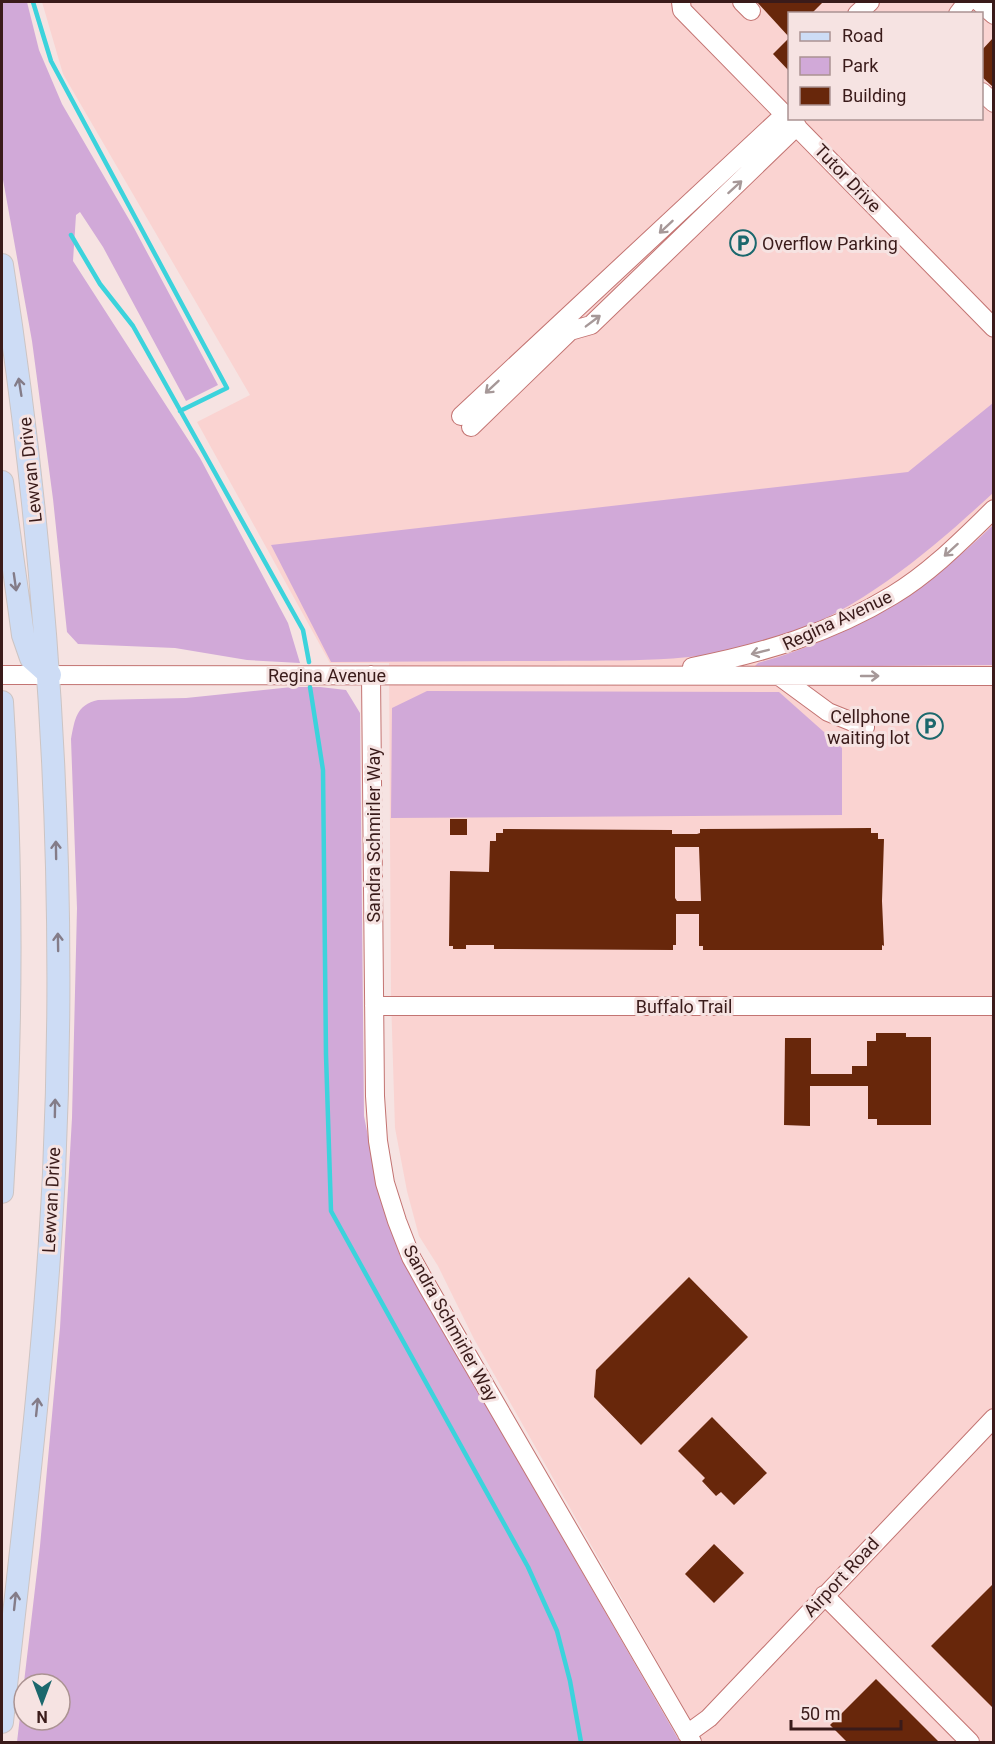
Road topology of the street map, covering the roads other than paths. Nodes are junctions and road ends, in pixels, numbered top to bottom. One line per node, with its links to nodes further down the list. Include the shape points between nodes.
1 (681, 2): 4 (street, Tutor Drive, via 682,10)
2 (979, 2): 3 (street)
3 (993, 15)
4 (788, 117)
5 (791, 120): 7 (street, Tutor Drive); 8 (street, via 591,325 570,331)
6 (2, 265): 13 (main road, Lewvan Drive, one-way to 6, via 22,394)
7 (993, 328)
8 (466, 422)
9 (2, 482): 13 (main road, Lewvan Drive, one-way to 13, via 23,635 31,658)
10 (993, 509): 11 (street, Regina Avenue, one-way to 11, via 922,575 854,616 775,648)
11 (652, 674): 14 (street, Regina Avenue); 15 (street, Regina Avenue)
12 (2, 675): 13 (street, Regina Avenue)
13 (50, 675): 14 (street, Regina Avenue); 24 (main road, Lewvan Drive, one-way to 13, via 38,1398 54,1171 58,964)
14 (371, 675): 19 (street, Sandra Schmirler Way)
15 (779, 676): 16 (street, Regina Avenue, one-way to 16); 18 (street, via 828,712)
16 (993, 676)
17 (2, 702): 21 (main road, via 7,852)
18 (865, 727)
19 (374, 1006): 20 (street, Buffalo Trail); 25 (street, Sandra Schmirler Way, via 378,1141 385,1183 411,1257)
20 (993, 1006)
21 (2, 1192)
22 (993, 1418): 23 (street, Airport Road)
23 (824, 1595): 25 (street, Airport Road); 26 (street)
24 (2, 1722)
25 (690, 1738)
26 (970, 1743)

